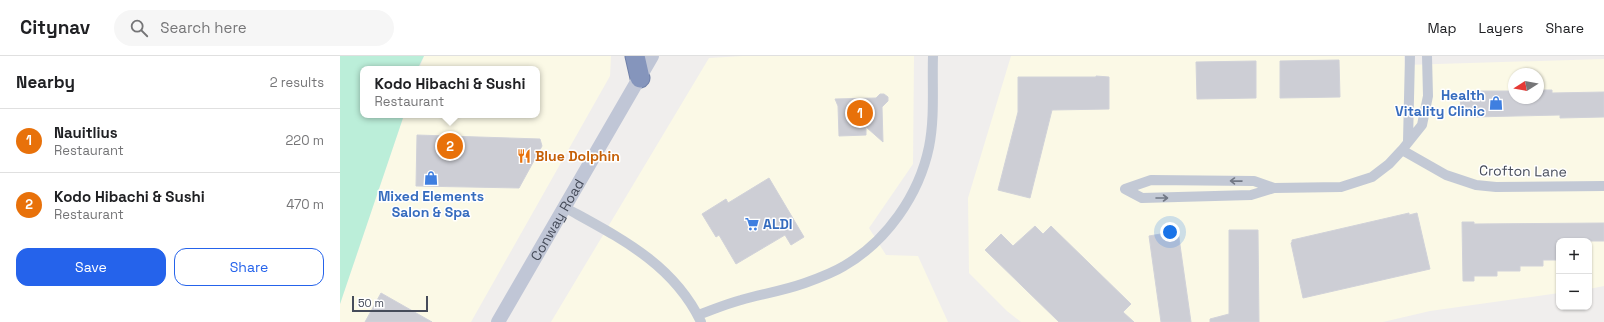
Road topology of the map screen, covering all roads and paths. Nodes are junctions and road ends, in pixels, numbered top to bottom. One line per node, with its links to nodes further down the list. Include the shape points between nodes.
1 (635, 56): 6 (highway)
2 (652, 56): 6 (street, Conway Road)
3 (933, 56): 12 (street, via 932,120 923,170 902,211 889,228 865,251 844,266 820,278 740,300)
4 (1410, 56): 7 (street)
5 (1427, 56): 7 (street, via 1428,96 1422,125)
6 (640, 78): 11 (street, Conway Road)
7 (1408, 141): 8 (street)
8 (1402, 150): 9 (street, Crofton Lane, via 1446,175 1476,185); 10 (street, via 1389,164 1354,184 1329,188)
9 (1604, 186)
10 (1274, 188): 10 (street, one-way to 10, via 1254,181 1151,180 1125,189 1142,198 1251,195)
11 (564, 207): 12 (street, via 643,252 681,289); 13 (street, Conway Road)
12 (700, 319)
13 (498, 322)

